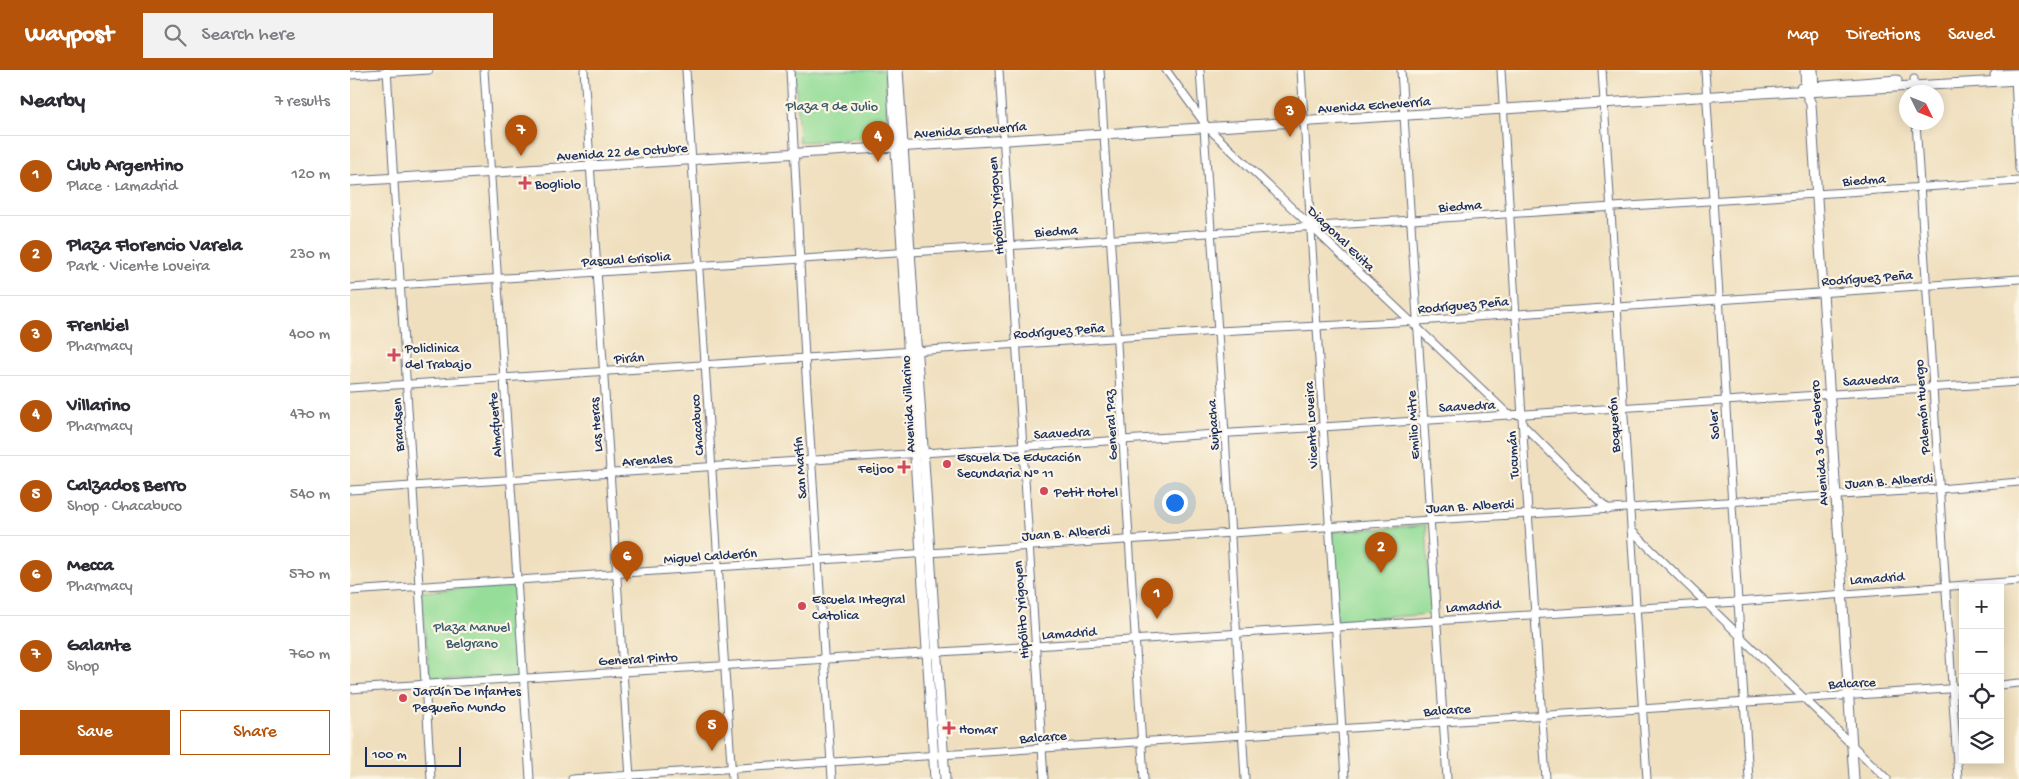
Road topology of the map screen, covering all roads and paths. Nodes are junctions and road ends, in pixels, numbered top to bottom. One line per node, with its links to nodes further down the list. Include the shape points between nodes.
1 (429, 70): 19 (street)
2 (484, 70): 39 (street, Almafuerte)
3 (584, 70): 37 (street, Las Heras)
4 (686, 70): 36 (street, Chacabuco)
5 (790, 70): 35 (street, San Martín)
6 (891, 70): 34 (main road)
7 (898, 70): 34 (main road)
8 (999, 70): 33 (street, Hipólito Yrigoyen)
9 (1100, 70): 32 (street, General Paz)
10 (1166, 70): 30 (street, Diagonal Evita)
11 (1200, 70): 30 (street, Suipacha)
12 (1301, 70): 29 (street, Vicente Loveira)
13 (1401, 70): 28 (street, Emilio Mitre)
14 (1501, 70): 27 (street, Tucumán)
15 (1602, 70): 26 (street, Boquerón)
16 (1705, 70): 25 (street, Soler)
17 (1805, 70): 24 (main road, Avenida 3 de Febrero)
18 (1813, 70): 24 (main road, Avenida 3 de Febrero)
19 (387, 71): 20 (street); 40 (street, Brandsen)
20 (350, 75)
21 (2016, 75): 22 (main road, Avenida Echeverría); 38 (street)
22 (1923, 85)
23 (1899, 86): 24 (main road, Avenida Echeverría)
24 (1810, 89): 25 (main road, Avenida Echeverría); 44 (main road, Avenida 3 de Febrero)
25 (1706, 97): 26 (main road, Avenida Echeverría); 45 (street, Soler)
26 (1604, 103): 27 (main road, Avenida Echeverría); 46 (street, Boquerón)
27 (1503, 110): 28 (main road, Avenida Echeverría); 47 (street, Tucumán)
28 (1404, 116): 29 (main road, Avenida Echeverría); 48 (street, Emilio Mitre)
29 (1304, 122): 30 (main road, Avenida Echeverría); 49 (street, Vicente Loveira)
30 (1205, 126): 32 (main road, Avenida Echeverría); 49 (street, Diagonal Evita); 50 (street, Suipacha)
31 (1917, 130): 43 (street, Palemón Huergo)
32 (1105, 134): 33 (main road, Avenida Echeverría); 51 (street, General Paz)
33 (1003, 141): 34 (main road, Avenida Echeverría); 52 (street, Hipólito Yrigoyen)
34 (900, 147): 35 (main road, Avenida 22 de Octubre); 53 (main road, Avenida Villarino)
35 (793, 154): 36 (main road, Avenida 22 de Octubre); 54 (street, San Martín)
36 (691, 160): 37 (main road, Avenida 22 de Octubre); 55 (street, Chacabuco)
37 (591, 167): 39 (main road, Avenida 22 de Octubre); 56 (street, Las Heras)
38 (2019, 169)
39 (491, 173): 40 (main road, Avenida 22 de Octubre); 57 (street, Almafuerte)
40 (392, 178): 41 (main road, Avenida 22 de Octubre); 59 (street, Brandsen)
41 (350, 181)
42 (2019, 181): 43 (street, Biedma)
43 (1921, 187): 44 (street, Biedma); 60 (street, Palemón Huergo)
44 (1816, 195): 45 (street, Biedma); 62 (main road, Avenida 3 de Febrero)
45 (1712, 200): 46 (street, Biedma); 63 (street, Soler)
46 (1611, 207): 47 (street, Biedma); 64 (street, Boquerón)
47 (1511, 214): 48 (street, Biedma); 65 (street, Tucumán)
48 (1411, 220): 49 (street, Biedma); 66 (street, Emilio Mitre)
49 (1310, 226): 50 (street, Biedma); 66 (street, Diagonal Evita); 67 (street, Vicente Loveira)
50 (1211, 233): 51 (street, Biedma); 68 (street, Suipacha)
51 (1112, 239): 52 (street, Biedma); 69 (street, General Paz)
52 (1010, 246): 53 (street, Biedma); 70 (street, Hipólito Yrigoyen)
53 (907, 253): 54 (street, Pascual Grisolia); 71 (main road, Avenida Villarino)
54 (799, 260): 55 (street, Pascual Grisolia); 72 (street, San Martín)
55 (698, 266): 56 (street, Pascual Grisolia); 73 (street, Chacabuco)
56 (598, 272): 57 (street, Pascual Grisolia); 74 (street, Las Heras)
57 (498, 279): 59 (street, Pascual Grisolia); 75 (street, Almafuerte)
58 (2019, 279): 60 (street, Rodríguez Peña)
59 (401, 286): 61 (street, Pascual Grisolia); 77 (street, Brandsen)
60 (1926, 286): 62 (street, Rodríguez Peña); 79 (street, Palemón Huergo)
61 (350, 288)
62 (1822, 293): 63 (street, Rodríguez Peña); 80 (main road, Avenida 3 de Febrero)
63 (1718, 299): 64 (street, Rodríguez Peña); 81 (street, Soler)
64 (1618, 305): 65 (street, Rodríguez Peña); 82 (street, Boquerón)
65 (1517, 312): 66 (street, Rodríguez Peña); 83 (street, Tucumán)
66 (1416, 324): 67 (street, Rodríguez Peña); 84 (street, Diagonal Evita); 85 (street, Emilio Mitre)
67 (1316, 326): 68 (street, Rodríguez Peña); 87 (street, Vicente Loveira)
68 (1218, 331): 69 (street, Rodríguez Peña); 88 (street, Suipacha)
69 (1118, 338): 70 (street, Rodríguez Peña); 89 (street, General Paz)
70 (1017, 345): 71 (street, Rodríguez Peña); 90 (street, Hipólito Yrigoyen)
71 (914, 352): 72 (street, Pirán); 91 (main road, Avenida Villarino)
72 (805, 358): 73 (street, Pirán); 92 (street, San Martín)
73 (705, 365): 74 (street, Pirán); 93 (street, Chacabuco)
74 (604, 371): 75 (street, Pirán); 94 (street, Las Heras)
75 (504, 377): 77 (street, Pirán); 95 (street, Almafuerte)
76 (2019, 382): 79 (street, Saavedra)
77 (407, 384): 78 (street, Pirán); 97 (street, Brandsen)
78 (350, 388)
79 (1933, 388): 80 (street, Saavedra); 98 (street, Palemón Huergo)
80 (1828, 394): 81 (street, Saavedra); 100 (main road, Avenida 3 de Febrero)
81 (1724, 401): 82 (street, Saavedra); 101 (street, Soler)
82 (1624, 406): 83 (street, Saavedra); 102 (street, Boquerón)
83 (1522, 415): 84 (street, Saavedra); 86 (street, Tucumán)
84 (1510, 416): 85 (street, Saavedra)
85 (1424, 420): 87 (street, Saavedra); 105 (street, Emilio Mitre)
86 (1523, 425): 103 (street); 104 (street, Tucumán)
87 (1323, 427): 88 (street, Saavedra); 106 (street, Vicente Loveira)
88 (1225, 434): 89 (street, Saavedra); 108 (street, Suipacha)
89 (1123, 441): 90 (street, Saavedra); 109 (street, General Paz)
90 (1023, 447): 91 (street, Saavedra); 110 (street, Hipólito Yrigoyen)
91 (920, 453): 92 (street, Arenales); 111 (main road, Avenida Villarino)
92 (811, 461): 93 (street, Arenales); 112 (street, San Martín)
93 (711, 467): 94 (street, Arenales); 113 (street, Chacabuco)
94 (610, 473): 95 (street, Arenales); 114 (street, Las Heras)
95 (510, 480): 97 (street, Arenales); 115 (street, Almafuerte)
96 (2019, 482): 98 (street, Juan B. Alberdi)
97 (412, 486): 99 (street, Arenales); 118 (street, Brandsen)
98 (1939, 489): 100 (street, Juan B. Alberdi); 117 (street, Palemón Huergo)
99 (350, 490)
100 (1836, 496): 101 (street, Juan B. Alberdi); 120 (main road, Avenida 3 de Febrero)
101 (1731, 502): 102 (street, Juan B. Alberdi); 121 (street, Soler)
102 (1630, 508): 103 (street, Juan B. Alberdi); 107 (street, Boquerón)
103 (1608, 510): 104 (street, Juan B. Alberdi)
104 (1527, 515): 105 (street, Juan B. Alberdi); 124 (street, Tucumán)
105 (1430, 520): 106 (street, Juan B. Alberdi); 125 (street, Emilio Mitre)
106 (1328, 526): 108 (street, Juan B. Alberdi); 126 (street, Vicente Loveira)
107 (1631, 530): 122 (street); 123 (street, Boquerón)
108 (1230, 534): 109 (street, Juan B. Alberdi); 127 (street, Suipacha)
109 (1130, 540): 110 (street, Juan B. Alberdi); 129 (street, General Paz)
110 (1029, 548): 111 (street, Juan B. Alberdi); 130 (street, Hipólito Yrigoyen)
111 (927, 554): 112 (street, Miguel Calderón); 131 (main road, Avenida Villarino)
112 (818, 561): 113 (street, Miguel Calderón); 132 (street, San Martín)
113 (719, 567): 114 (street, Miguel Calderón); 133 (street, Chacabuco)
114 (617, 574): 115 (street, Miguel Calderón); 134 (street, Las Heras)
115 (517, 580): 118 (street, Miguel Calderón); 135 (street, Almafuerte)
116 (2019, 581): 117 (street, Lamadrid)
117 (1946, 585): 120 (street, Lamadrid); 139 (street, Palemón Huergo)
118 (418, 587): 119 (street, Miguel Calderón); 137 (street, Brandsen)
119 (350, 591)
120 (1842, 592): 121 (street, Lamadrid); 142 (main road, Avenida 3 de Febrero)
121 (1737, 602): 122 (street, Lamadrid); 128 (street, Soler)
122 (1706, 603): 123 (street, Lamadrid); 128 (street)
123 (1636, 608): 124 (street, Lamadrid); 145 (street, Boquerón)
124 (1534, 614): 125 (street, Lamadrid); 146 (street, Tucumán)
125 (1438, 620): 126 (street, Lamadrid); 147 (street, Emilio Mitre)
126 (1335, 627): 127 (street, Lamadrid); 148 (street, Vicente Loveira)
127 (1236, 633): 129 (street, Lamadrid); 149 (street, Suipacha)
128 (1740, 636): 143 (street); 144 (street, Soler)
129 (1136, 640): 130 (street, Lamadrid); 150 (street, General Paz)
130 (1036, 647): 131 (street, Lamadrid); 152 (street, Hipólito Yrigoyen)
131 (933, 653): 132 (street, General Pinto); 153 (main road, Avenida Villarino); 154 (main road, Avenida Villarino)
132 (824, 660): 133 (street, General Pinto); 155 (street, San Martín)
133 (725, 666): 134 (street, General Pinto); 156 (street, Chacabuco)
134 (623, 671): 135 (street, General Pinto); 157 (street, Las Heras)
135 (523, 678): 137 (street, General Pinto); 159 (street, Almafuerte)
136 (2019, 683): 138 (street)
137 (424, 684): 141 (street, General Pinto); 158 (street, Brandsen)
138 (2004, 685)
139 (1952, 688): 140 (street, Balcarce); 142 (street, Balcarce); 175 (street, Palemón Huergo)
140 (1959, 688)
141 (350, 689)
142 (1847, 696): 143 (street, Balcarce); 151 (main road, Avenida 3 de Febrero)
143 (1805, 698): 144 (street, Balcarce); 151 (street)
144 (1743, 703): 145 (street, Balcarce); 172 (street, Soler)
145 (1644, 708): 146 (street, Balcarce); 171 (street, Boquerón)
146 (1542, 715): 147 (street, Balcarce); 170 (street, Tucumán)
147 (1444, 722): 148 (street, Balcarce); 169 (street, Emilio Mitre)
148 (1342, 728): 149 (street, Balcarce); 168 (street, Vicente Loveira)
149 (1242, 734): 150 (street, Balcarce); 167 (street, Suipacha)
150 (1142, 741): 152 (street, Balcarce); 166 (street, General Paz)
151 (1852, 744): 173 (main road, Avenida 3 de Febrero); 174 (street)
152 (1042, 749): 153 (street, Balcarce); 165 (street, Hipólito Yrigoyen)
153 (943, 755): 154 (street, Balcarce); 164 (main road, Avenida Villarino)
154 (934, 756): 155 (street, Balcarce); 163 (main road, Avenida Villarino)
155 (830, 762): 156 (street, Balcarce); 162 (street, San Martín)
156 (731, 768): 157 (street, Balcarce); 161 (street, Chacabuco)
157 (630, 777): 160 (street, Balcarce)
158 (430, 779)
159 (530, 779)
160 (572, 779)
161 (732, 779)
162 (832, 779)
163 (935, 779)
164 (945, 779)
165 (1044, 779)
166 (1144, 779)
167 (1245, 779)
168 (1345, 779)
169 (1447, 779)
170 (1546, 779)
171 (1647, 779)
172 (1748, 779)
173 (1854, 779)
174 (1887, 779)
175 (1958, 779)

